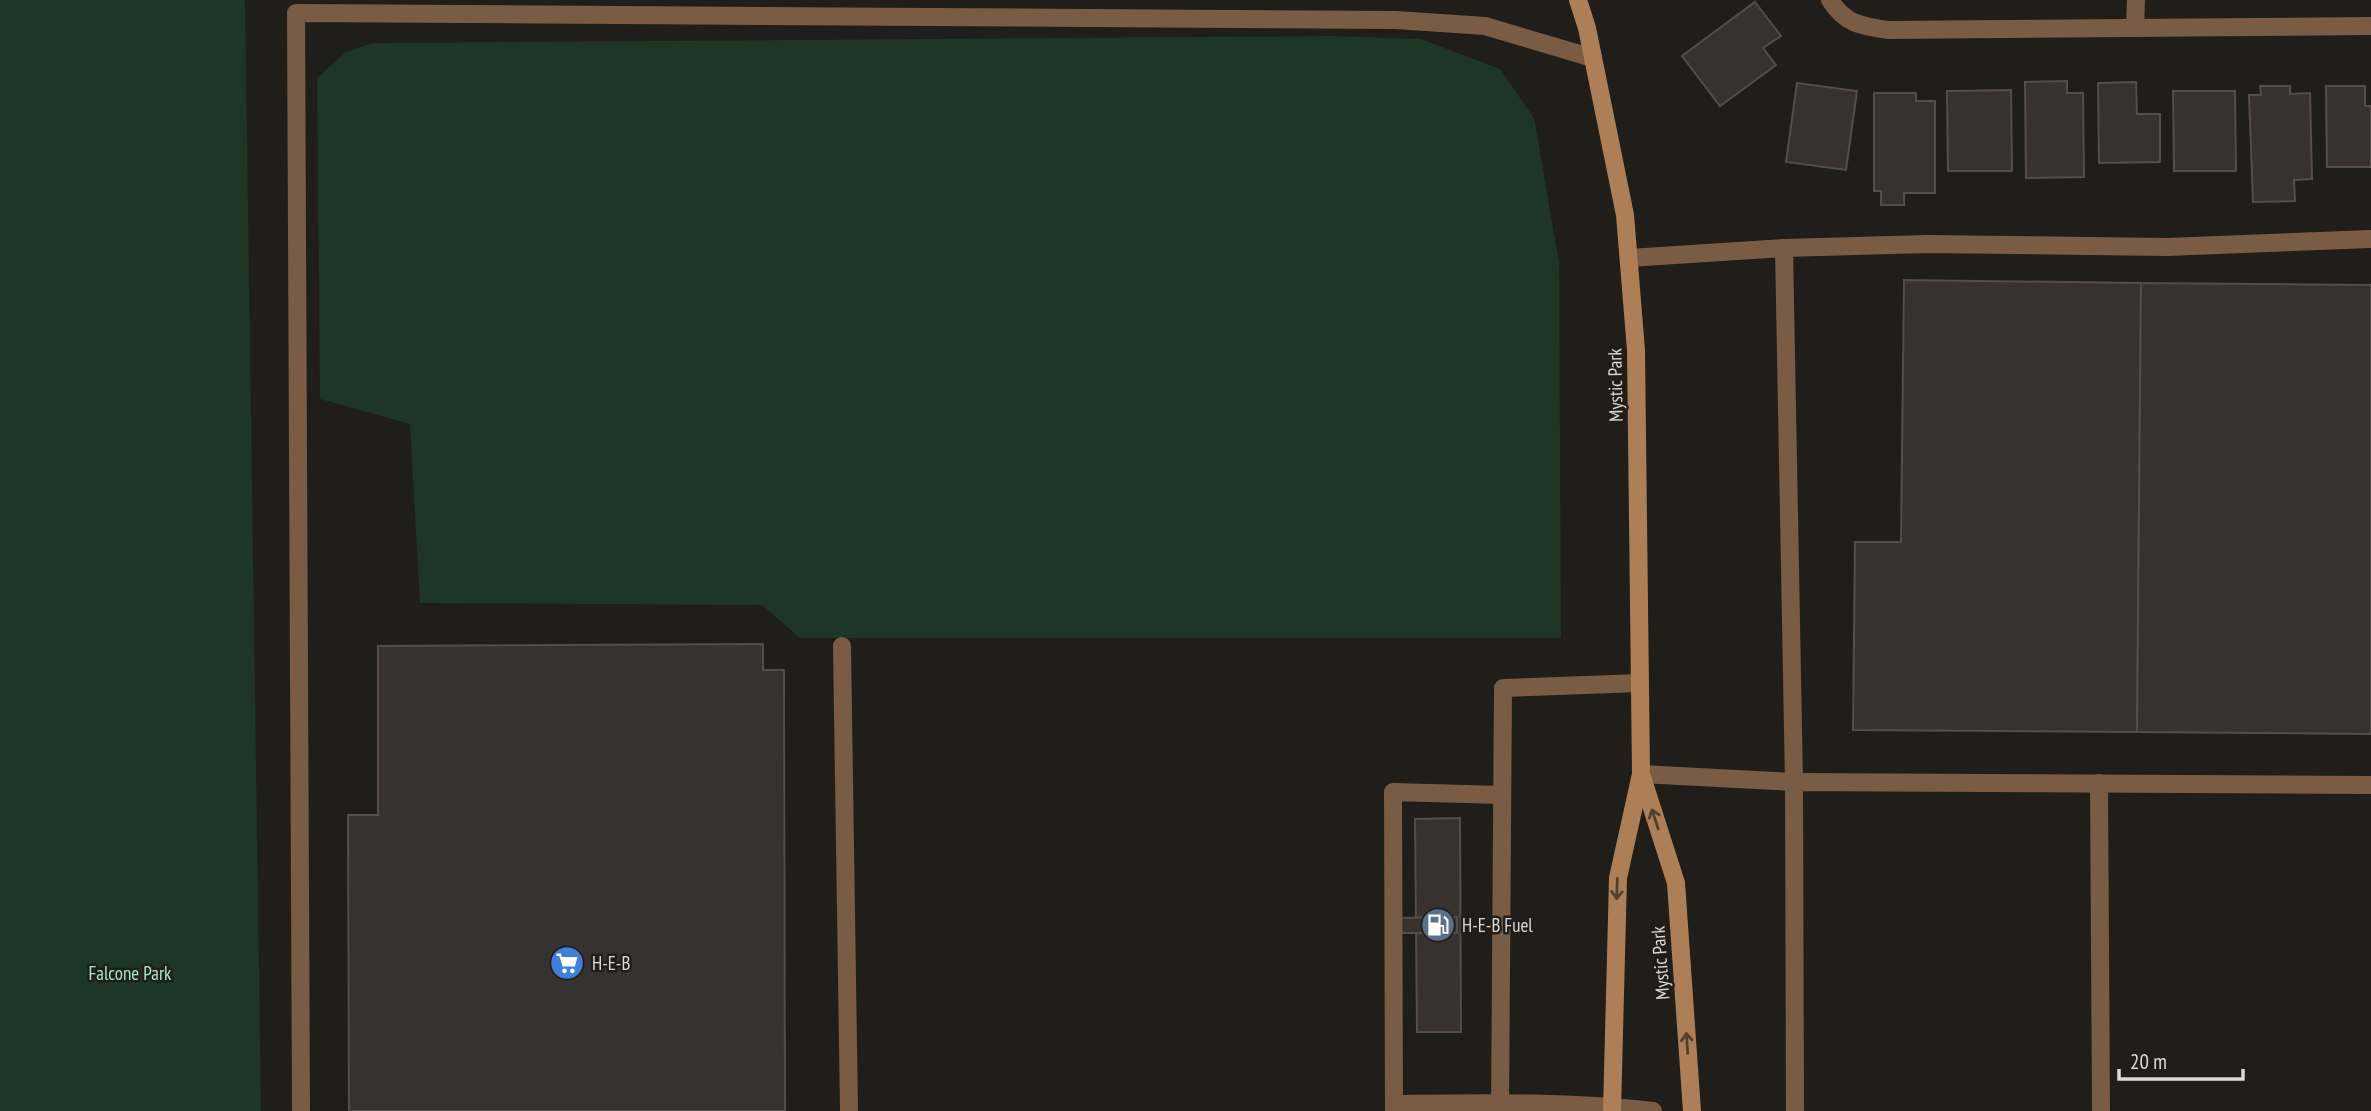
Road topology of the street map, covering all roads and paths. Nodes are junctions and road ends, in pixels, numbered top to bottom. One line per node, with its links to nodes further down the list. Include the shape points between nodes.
1 (1578, 0): 6 (street, Mystic Park)
2 (1830, 0): 5 (street, via 1845,19 1888,30)
3 (2136, 0): 5 (street)
4 (2371, 26): 5 (street)
5 (2135, 28)
6 (1593, 58): 9 (street, Mystic Park, via 1625,215); 20 (street, via 1485,26 1395,20 296,13)
7 (2371, 239): 8 (street, via 2167,247 1927,244)
8 (1783, 248): 9 (street); 13 (street)
9 (1629, 258): 11 (street, Mystic Park, via 1636,350)
10 (842, 646): 21 (street)
11 (1640, 683): 12 (street, Mystic Park); 16 (street, via 1503,688)
12 (1641, 774): 13 (street); 19 (street, Mystic Park, one-way to 19, via 1618,878); 23 (street, Mystic Park, one-way to 12, via 1676,883)
13 (1794, 782): 14 (street); 24 (street)
14 (2099, 783): 15 (street); 25 (street)
15 (2371, 785)
16 (1502, 795): 17 (street); 18 (street, via 1392,792)
17 (1500, 1107): 18 (street); 19 (street)
18 (1394, 1108)
19 (1612, 1109): 22 (street)
20 (301, 1111)
21 (849, 1111)
22 (1653, 1111)
23 (1692, 1111)
24 (1795, 1111)
25 (2101, 1111)

